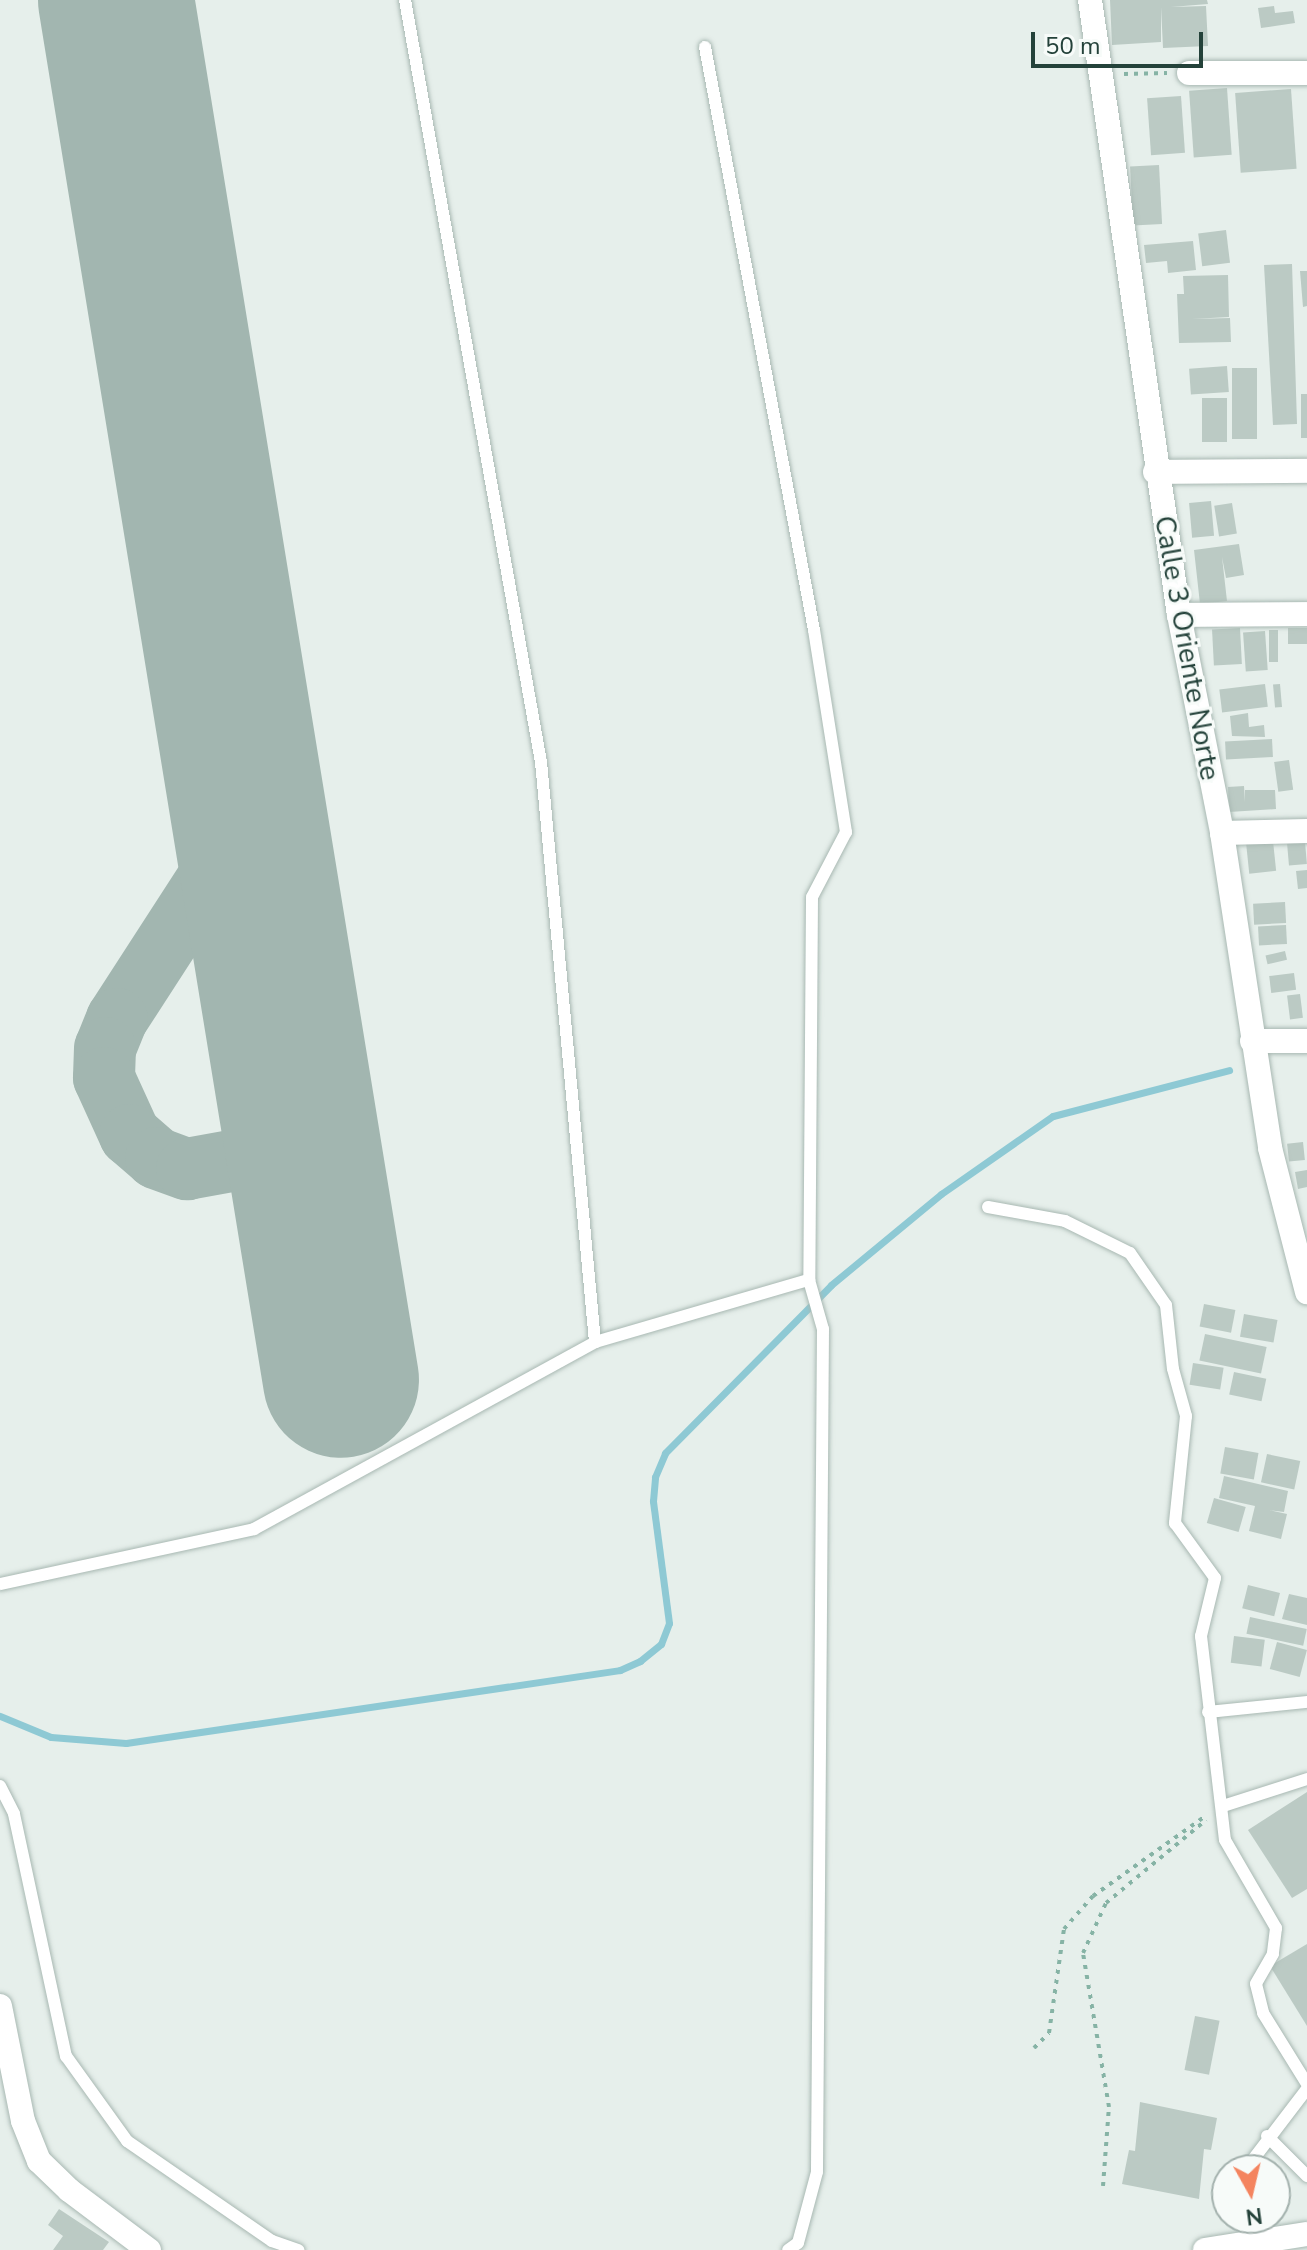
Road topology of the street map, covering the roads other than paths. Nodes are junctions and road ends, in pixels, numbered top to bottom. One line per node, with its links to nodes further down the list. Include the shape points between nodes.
1 (405, 0): 18 (lane, via 541,762)
2 (1090, 0): 7 (street, Calle 3 Oriente Norte)
3 (705, 47): 16 (lane, via 814,630 846,832 812,897)
4 (1189, 73): 5 (street)
5 (1307, 73)
6 (1307, 471): 7 (street)
7 (1155, 472): 9 (street, Calle 3 Oriente Norte)
8 (1307, 614): 9 (street)
9 (1179, 615): 11 (street, Calle 3 Oriente Norte)
10 (1307, 831): 11 (street)
11 (1222, 833): 12 (street, Calle 3 Oriente Norte)
12 (1252, 1041): 13 (street); 15 (street, Calle 3 Oriente Norte, via 1270,1148)
13 (1307, 1041)
14 (988, 1207): 21 (lane, via 1065,1221 1130,1253 1166,1305 1173,1369 1186,1416 1175,1523 1215,1578 1201,1636)
15 (1302, 1250): 17 (street, Calle 3 Oriente Norte)
16 (811, 1283): 18 (lane); 33 (lane, via 821,1314 817,2172 798,2243)
17 (1307, 1292)
18 (595, 1342): 19 (lane, via 254,1529)
19 (0, 1584)
20 (1307, 1702): 21 (lane)
21 (1208, 1712): 24 (lane)
22 (1307, 1779): 24 (lane)
23 (0, 1786): 32 (lane, via 14,1814 66,2056 127,2141 272,2241)
24 (1223, 1806): 26 (lane, via 1225,1840 1276,1928 1273,1954 1256,1984 1263,2013)
25 (0, 2006): 31 (street, via 23,2121 39,2161)
26 (1307, 2087): 27 (lane)
27 (1267, 2136): 28 (lane); 29 (lane)
28 (1255, 2154)
29 (1307, 2176)
30 (1307, 2234): 34 (street)
31 (149, 2250)
32 (298, 2250)
33 (788, 2250)
34 (1205, 2250)

